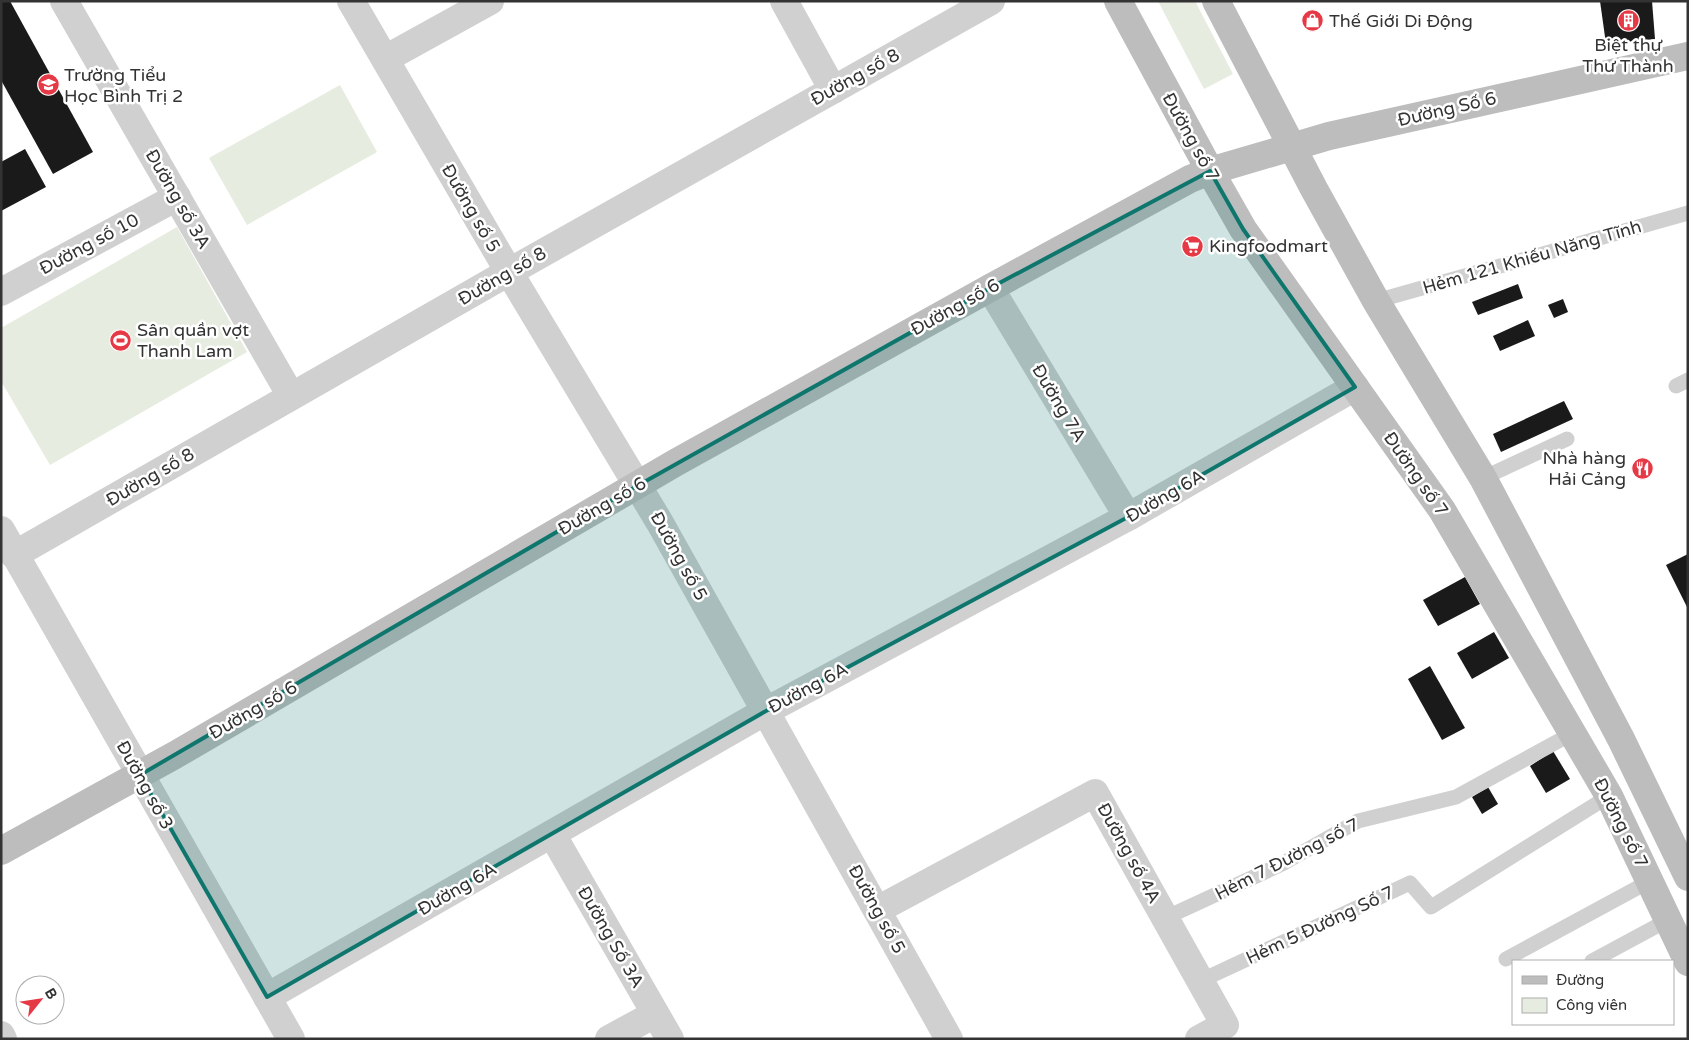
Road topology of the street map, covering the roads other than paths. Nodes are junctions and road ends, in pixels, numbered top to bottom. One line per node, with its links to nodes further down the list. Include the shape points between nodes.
1 (64, 1): 13 (street, Đường số 3A)
2 (351, 1): 9 (street, Đường số 5)
3 (490, 1): 9 (street)
4 (784, 1): 10 (street)
5 (991, 1): 10 (street, Đường số 8)
6 (1118, 1): 12 (main road, Đường số 7)
7 (1216, 1): 11 (main road, Đường số 7)
8 (1688, 56): 11 (main road, Đường Số 6)
9 (385, 59): 15 (street, Đường số 5)
10 (832, 90): 15 (street, Đường số 8)
11 (1292, 146): 12 (main road, Đường Số 6); 18 (main road, Đường số 7)
12 (1210, 171): 16 (main road, Đường số 6); 19 (main road, Đường số 7, via 1243,229)
13 (177, 197): 17 (street, Đường số 10); 20 (street, Đường số 3A)
14 (1688, 213): 18 (lane, Hẻm 121 Khiếu Năng Tĩnh)
15 (509, 272): 20 (street, Đường số 8); 23 (street, Đường số 5)
16 (990, 288): 23 (main road, Đường số 6); 24 (street, Đường 7A)
17 (1, 292)
18 (1376, 301): 22 (main road, Đường số 7)
19 (1354, 387): 24 (street, Đường 6A); 28 (main road, Đường số 7, via 1442,510)
20 (291, 396): 26 (street, Đường số 8)
21 (1567, 439): 22 (lane)
22 (1483, 478): 33 (main road, Đường số 7, via 1620,739)
23 (638, 485): 27 (street, Đường số 5); 29 (main road, Đường số 6)
24 (1128, 517): 27 (street, Đường 6A)
25 (1, 530): 26 (street, Đường số 3)
26 (14, 554): 29 (street, Đường số 3)
27 (766, 711): 31 (street, Đường 6A); 35 (street, Đường số 5)
28 (1573, 733): 30 (main road, Đường số 7); 36 (lane, Hẻm 7 Đường số 7, via 1456,797 1358,821 1282,864)
29 (140, 775): 32 (main road, Đường số 6); 42 (street, Đường số 3)
30 (1609, 796): 34 (main road, Đường số 7); 41 (lane, Hẻm 5 Đường Số 7, via 1431,907 1410,883)
31 (552, 834): 42 (street, Đường 6A); 43 (street, Đường Số 3A)
32 (1, 851)
33 (1688, 877)
34 (1650, 880): 37 (main road, Đường số 7); 38 (lane)
35 (878, 910): 36 (street, Đường số 4A, via 1095,793); 49 (street, Đường số 5)
36 (1165, 918): 41 (street, Đường số 4A)
37 (1668, 920): 39 (lane); 40 (main road, Đường số 7)
38 (1506, 958)
39 (1594, 960)
40 (1688, 962)
41 (1200, 982): 50 (street, Đường số 4A, via 1225,1025)
42 (266, 997): 46 (street, Đường số 3)
43 (656, 1014): 47 (street); 48 (street, Đường Số 3A)
44 (1, 1035): 45 (street)
45 (3, 1039)
46 (291, 1039)
47 (610, 1039)
48 (670, 1039)
49 (949, 1039)
50 (1199, 1039)

